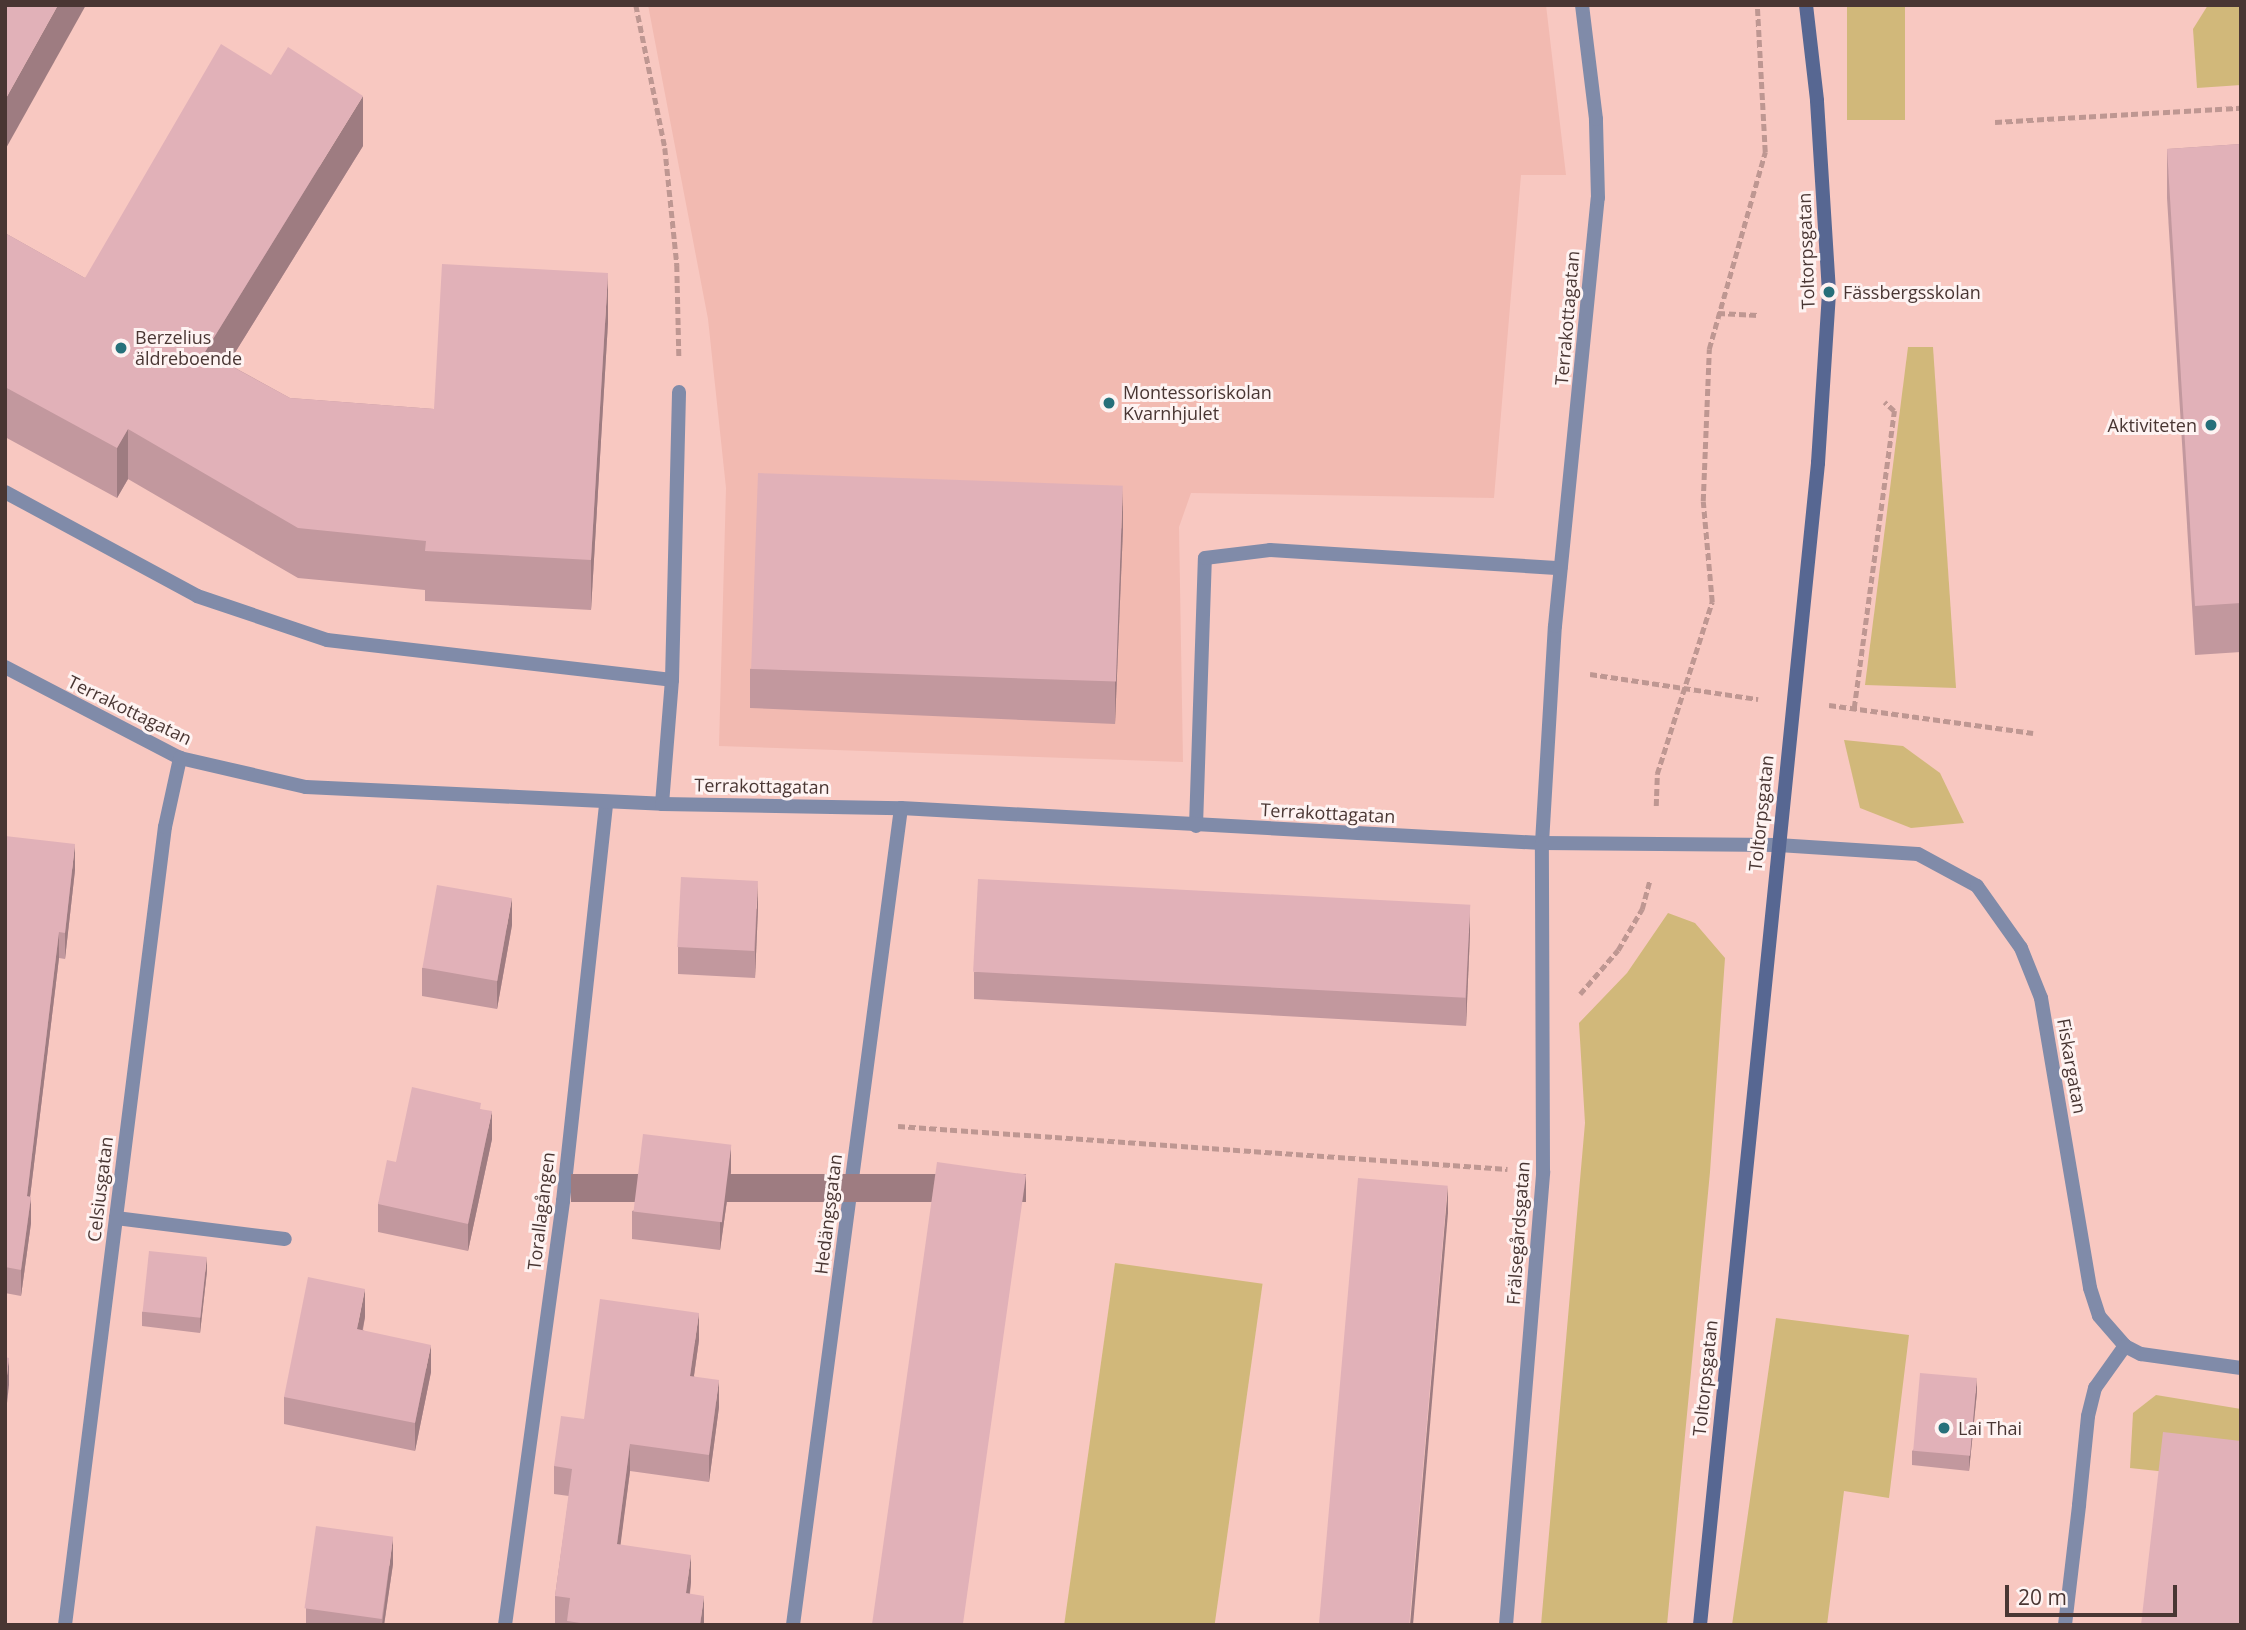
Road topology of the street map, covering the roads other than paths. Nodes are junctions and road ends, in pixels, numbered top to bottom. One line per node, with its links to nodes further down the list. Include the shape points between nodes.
1 (1582, 5): 5 (street, Terrakottagatan, via 1596,120 1598,198)
2 (1806, 5): 14 (street, Toltorpsgatan, via 1829,292 1818,463)
3 (679, 392): 7 (street)
4 (5, 492): 7 (street, via 197,596 327,640)
5 (1560, 568): 12 (street, via 1270,550 1205,558); 13 (street, Terrakottagatan)
6 (5, 667): 8 (street, Terrakottagatan)
7 (672, 680): 10 (street)
8 (180, 758): 9 (street, Terrakottagatan, via 306,787); 15 (street, Celsiusgatan, via 165,827)
9 (606, 802): 10 (street, Terrakottagatan); 20 (street, Torallagången, via 563,1201)
10 (662, 804): 11 (street, Terrakottagatan)
11 (901, 808): 12 (street, Terrakottagatan); 21 (street, Hedängsgatan)
12 (1196, 826): 13 (street, Terrakottagatan)
13 (1542, 843): 14 (street, Terrakottagatan); 22 (street, Frälsegårdsgatan, via 1543,1172)
14 (1777, 845): 17 (street, Fiskargatan, via 1918,854 1977,886 1998,913 2021,948 2040,998 2090,1287 2099,1316); 23 (street, Toltorpsgatan)
15 (116, 1218): 16 (street); 19 (street, Celsiusgatan)
16 (285, 1239)
17 (2125, 1346): 18 (street, via 2161,1358); 24 (street, via 2095,1388 2088,1416)
18 (2241, 1368)
19 (65, 1625)
20 (505, 1625)
21 (793, 1625)
22 (1506, 1625)
23 (1700, 1625)
24 (2065, 1625)

